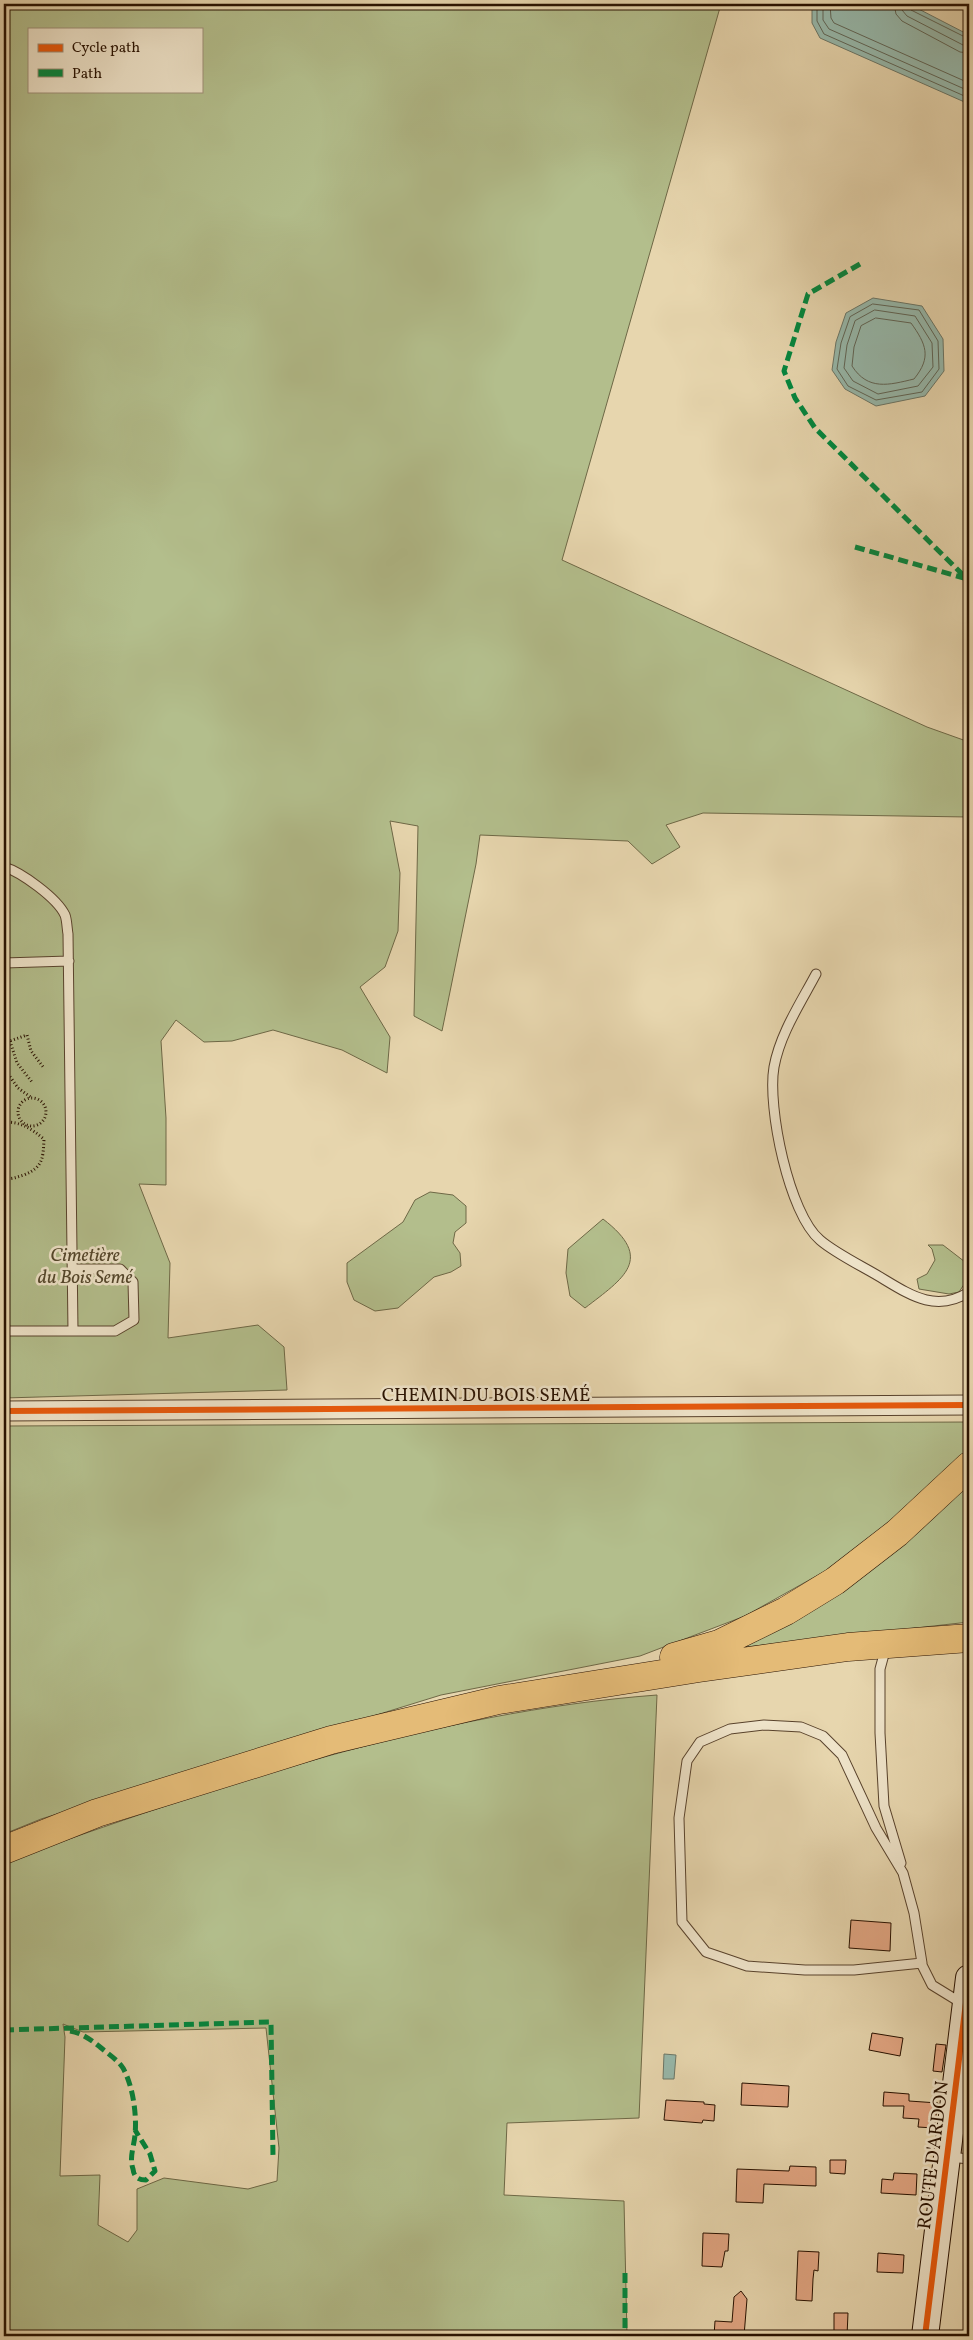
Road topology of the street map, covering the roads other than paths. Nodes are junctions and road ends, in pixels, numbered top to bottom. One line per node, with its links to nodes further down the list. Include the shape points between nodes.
1 (4, 867): 2 (lane, via 15,870 42,890 65,915)
2 (70, 961): 3 (lane); 5 (lane)
3 (4, 963)
4 (816, 974): 6 (lane, via 784,1034 774,1068 775,1109 786,1174 802,1219 820,1240 903,1291 934,1303 960,1298)
5 (73, 1269): 8 (lane); 8 (lane, via 120,1269 133,1282 134,1320 115,1331)
6 (969, 1292)
7 (4, 1331): 8 (lane)
8 (73, 1331)
9 (969, 1405): 10 (street, CHEMIN DU BOIS SEMÉ)
10 (4, 1411)
11 (969, 1466): 16 (highway, via 897,1533 835,1581 786,1611 727,1640 665,1659 562,1680)
12 (969, 1638): 14 (highway)
13 (969, 1646): 15 (highway)
14 (848, 1647): 15 (highway); 16 (highway)
15 (886, 1647): 18 (lane, via 880,1669 884,1806)
16 (499, 1700): 17 (highway, via 331,1740 97,1813)
17 (4, 1850)
18 (903, 1872): 19 (lane); 19 (lane, via 876,1828 842,1755 823,1736 801,1726 764,1725 730,1729 700,1742 687,1761 679,1818 682,1922 706,1952 747,1966 805,1970 854,1970)
19 (922, 1962): 21 (lane, via 932,1985)
20 (969, 1978): 21 (street, ROUTE D'ARDON)
21 (966, 2006): 22 (street, ROUTE D'ARDON)
22 (958, 2158): 23 (street, ROUTE D'ARDON)
23 (925, 2336)

